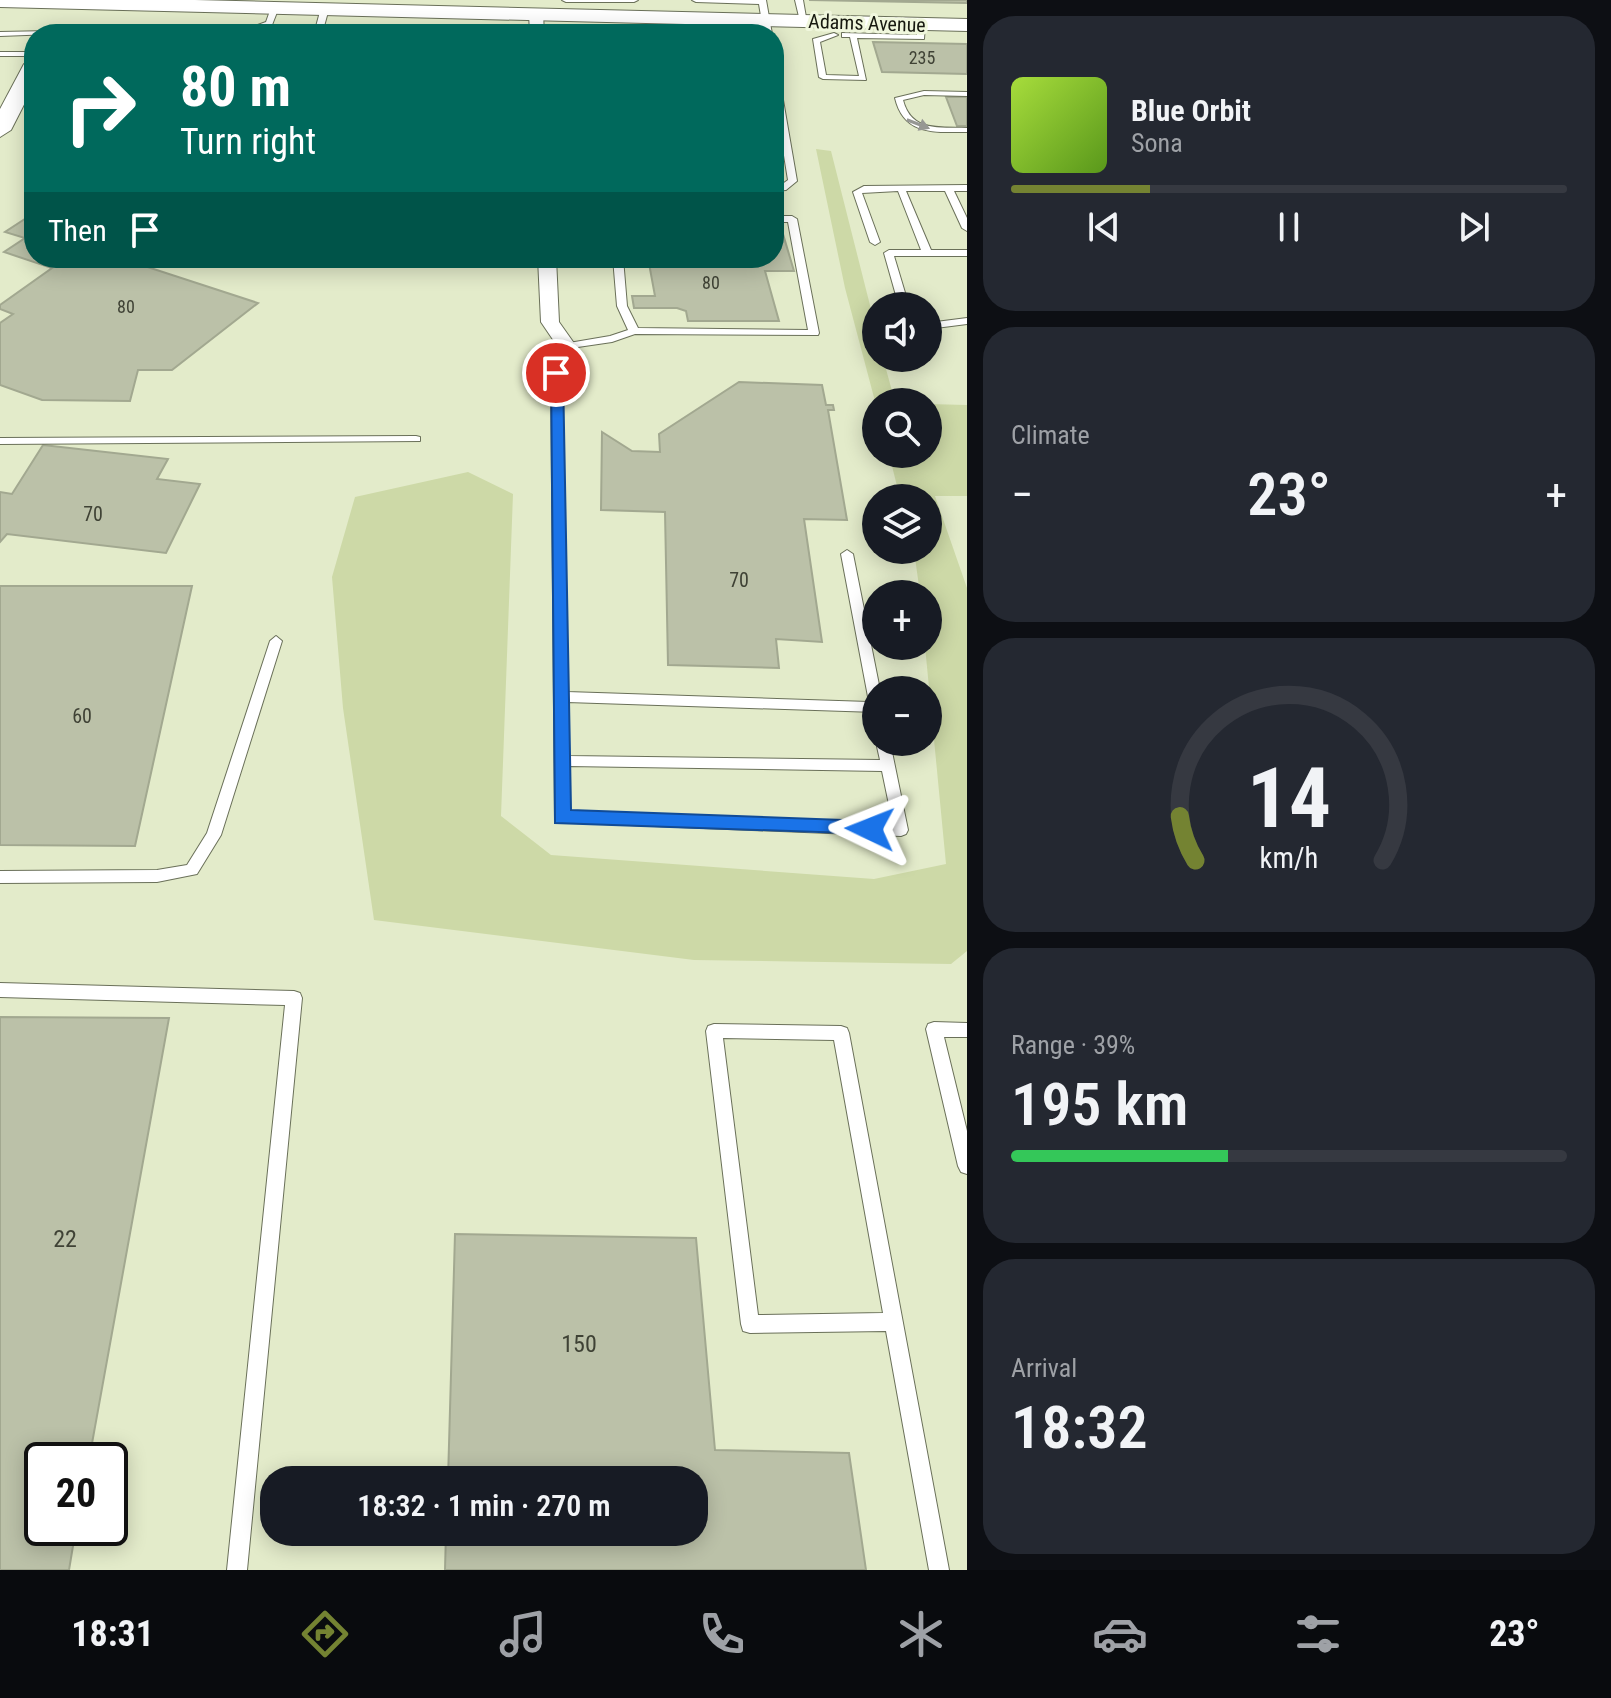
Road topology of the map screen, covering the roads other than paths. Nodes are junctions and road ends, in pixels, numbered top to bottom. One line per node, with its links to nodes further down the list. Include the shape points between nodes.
1 (566, 0): 2 (lane)
2 (634, 0)
3 (696, 0): 11 (lane)
4 (799, 0): 12 (lane)
5 (0, 1): 6 (street, Adams Avenue)
6 (66, 2): 8 (street, Adams Avenue); 13 (street)
7 (361, 4): 9 (street, Adams Avenue); 10 (street, Adams Avenue)
8 (275, 7): 9 (street, Adams Avenue); 14 (lane)
9 (325, 8): 15 (lane)
10 (536, 13): 11 (street, Adams Avenue); 16 (street)
11 (764, 14): 12 (street, Adams Avenue)
12 (804, 21): 19 (street, Adams Avenue)
13 (55, 24)
14 (267, 24)
15 (321, 24)
16 (537, 24)
17 (921, 24): 18 (street, Adams Avenue); 19 (street, Adams Avenue); 22 (lane, via 921,37)
18 (967, 25)
19 (832, 28): 22 (lane); 22 (lane, via 816,41 823,77 863,78)
20 (0, 34): 21 (lane)
21 (24, 34)
22 (853, 35)
23 (0, 54): 24 (lane)
24 (24, 54)
25 (967, 94): 29 (lane, one-way to 29, via 899,98 900,114 908,122 924,129)
26 (24, 98): 28 (street)
27 (784, 129): 30 (lane, via 793,181)
28 (0, 130)
29 (967, 130)
30 (784, 187)
31 (967, 188): 33 (lane)
32 (901, 189): 33 (lane); 36 (lane, via 857,192); 37 (lane)
33 (949, 189): 35 (lane)
34 (784, 219): 44 (lane, via 792,219 814,333)
35 (967, 228)
36 (875, 242)
37 (927, 253): 38 (lane); 41 (lane, via 889,253)
38 (967, 253)
39 (547, 268): 45 (street, via 550,322)
40 (619, 268): 44 (lane, via 622,306)
41 (900, 292)
42 (967, 321): 43 (lane)
43 (942, 324)
44 (634, 331): 45 (lane)
45 (567, 346): 51 (lane, via 556,373)
46 (416, 439): 47 (lane)
47 (0, 441)
48 (847, 554): 50 (lane)
49 (276, 641): 56 (lane, via 214,835 192,870 157,876)
50 (870, 676)
51 (560, 697): 52 (lane); 54 (lane)
52 (862, 705)
53 (886, 756): 55 (lane)
54 (561, 761): 55 (lane); 55 (lane, via 562,818 901,830)
55 (888, 766)
56 (0, 877)
57 (0, 990): 61 (lane, via 294,998)
58 (967, 1030): 59 (lane, via 934,1029)
59 (967, 1166)
60 (892, 1322): 60 (lane, via 750,1324 714,1031 841,1033); 62 (lane)
61 (237, 1570)
62 (939, 1570)

